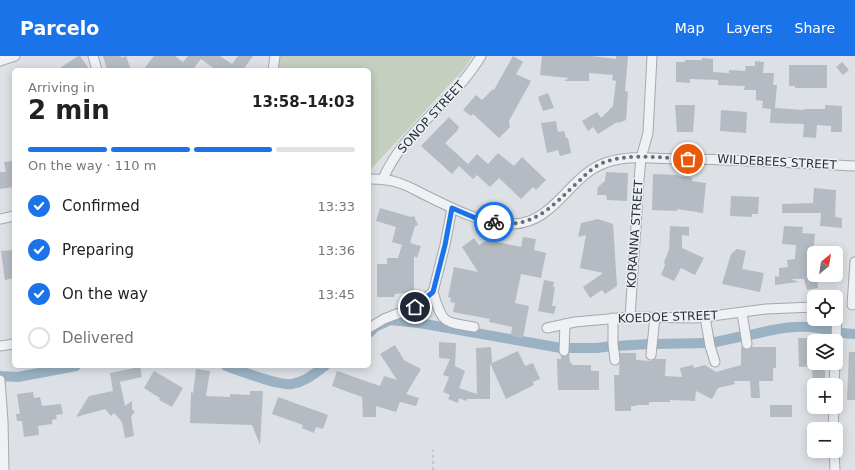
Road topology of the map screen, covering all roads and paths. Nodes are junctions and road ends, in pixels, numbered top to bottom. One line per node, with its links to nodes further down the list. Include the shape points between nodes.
1 (15, 56): 6 (street)
2 (93, 56): 7 (street)
3 (275, 56): 8 (street)
4 (481, 56): 12 (street, SONOP STREET, via 469,75 413,133 394,158)
5 (652, 56): 9 (street, KORANNA STREET, via 648,133)
6 (0, 61)
7 (97, 68)
8 (273, 68)
9 (641, 158): 10 (street, WILDEBEES STREET); 13 (street, WILDEBEES STREET, via 621,158 591,170 547,211 532,220 515,224 497,223 480,220); 21 (street, KORANNA STREET)
10 (855, 166)
11 (371, 179): 12 (street, WILDEBEES STREET)
12 (383, 179): 13 (street, WILDEBEES STREET, via 399,182)
13 (452, 208): 17 (street)
14 (12, 216): 15 (street)
15 (0, 219)
16 (855, 262): 18 (street)
17 (433, 292): 26 (street, via 415,307); 27 (street, via 438,310 445,321)
18 (853, 306)
19 (807, 307): 20 (street, KOEDOE STREET)
20 (742, 313): 24 (street, KOEDOE STREET); 30 (street)
21 (630, 317): 22 (street, KOEDOE STREET); 23 (street, KOEDOE STREET)
22 (655, 317): 24 (street, KOEDOE STREET); 33 (street)
23 (613, 318): 25 (street, KOEDOE STREET); 34 (street)
24 (705, 318): 35 (street)
25 (566, 324): 28 (street, KOEDOE STREET); 32 (street)
26 (371, 327)
27 (474, 327)
28 (547, 328)
29 (12, 344): 31 (street)
30 (747, 344)
31 (0, 346)
32 (564, 351)
33 (651, 355)
34 (615, 360)
35 (715, 362)
36 (0, 381): 39 (street)
37 (433, 450): 40 (path)
38 (834, 458): 41 (street)
39 (4, 470)
40 (433, 470)
41 (835, 470)

